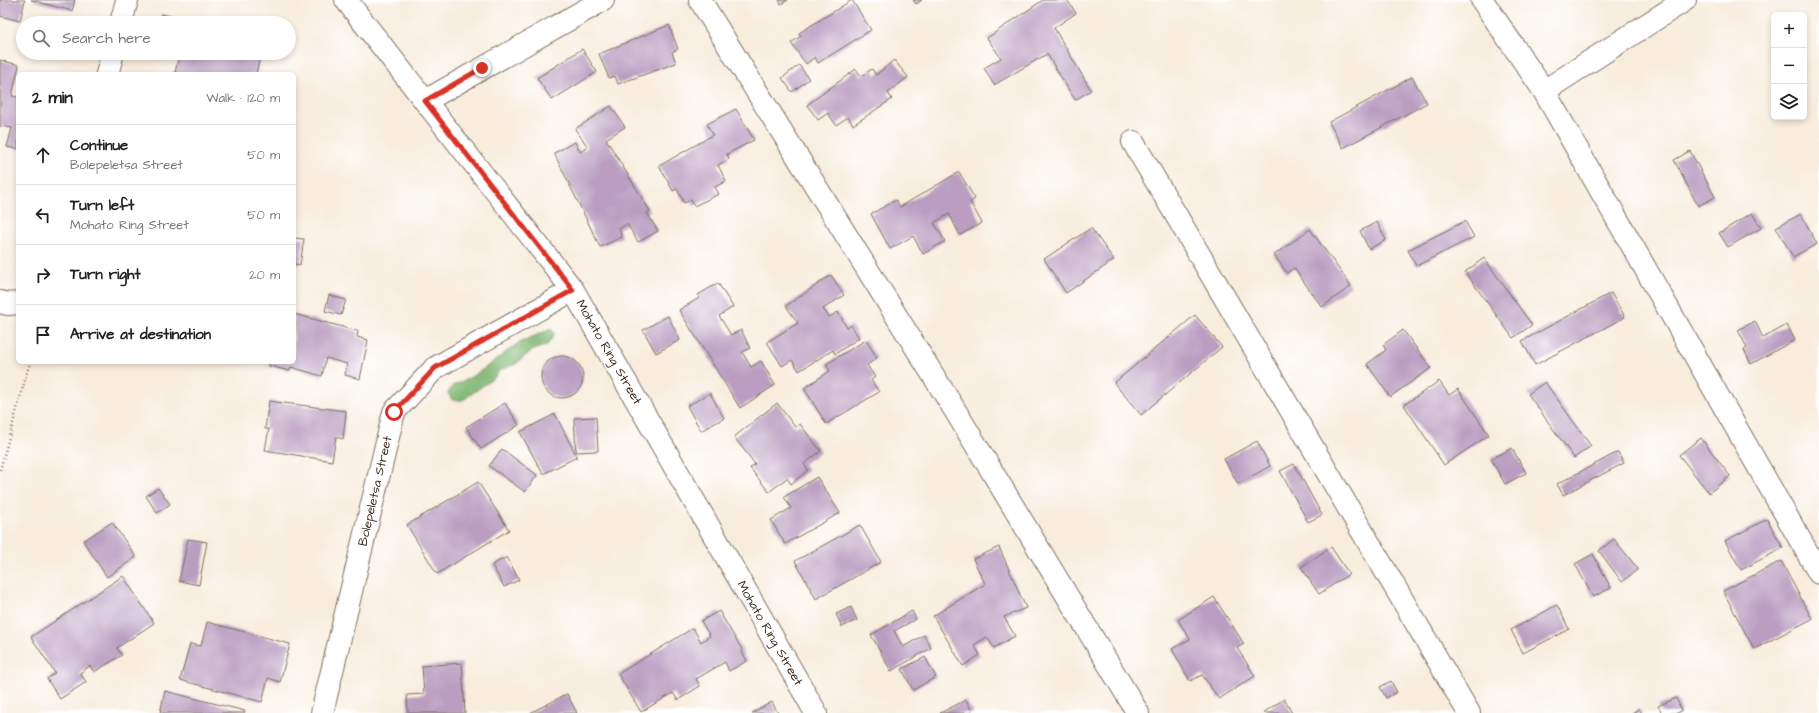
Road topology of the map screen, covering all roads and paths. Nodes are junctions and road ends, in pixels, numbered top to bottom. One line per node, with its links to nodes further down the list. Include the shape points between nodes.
1 (127, 0): 7 (street)
2 (346, 0): 11 (street, Mohato Ring Street)
3 (603, 0): 11 (street)
4 (700, 0): 21 (street, via 960,419)
5 (1482, 0): 10 (street)
6 (1686, 0): 10 (street)
7 (123, 16)
8 (111, 60): 9 (street)
9 (108, 72)
10 (1544, 92): 18 (street)
11 (425, 101): 13 (street, Mohato Ring Street)
12 (1133, 142): 22 (street)
13 (573, 290): 19 (street, Bolepeletsa Street, via 435,368 394,412); 20 (street, Mohato Ring Street)
14 (0, 302): 15 (street)
15 (16, 303)
16 (29, 364): 17 (path)
17 (0, 470)
18 (1819, 572)
19 (322, 713)
20 (816, 713)
21 (1138, 713)
22 (1470, 713)

